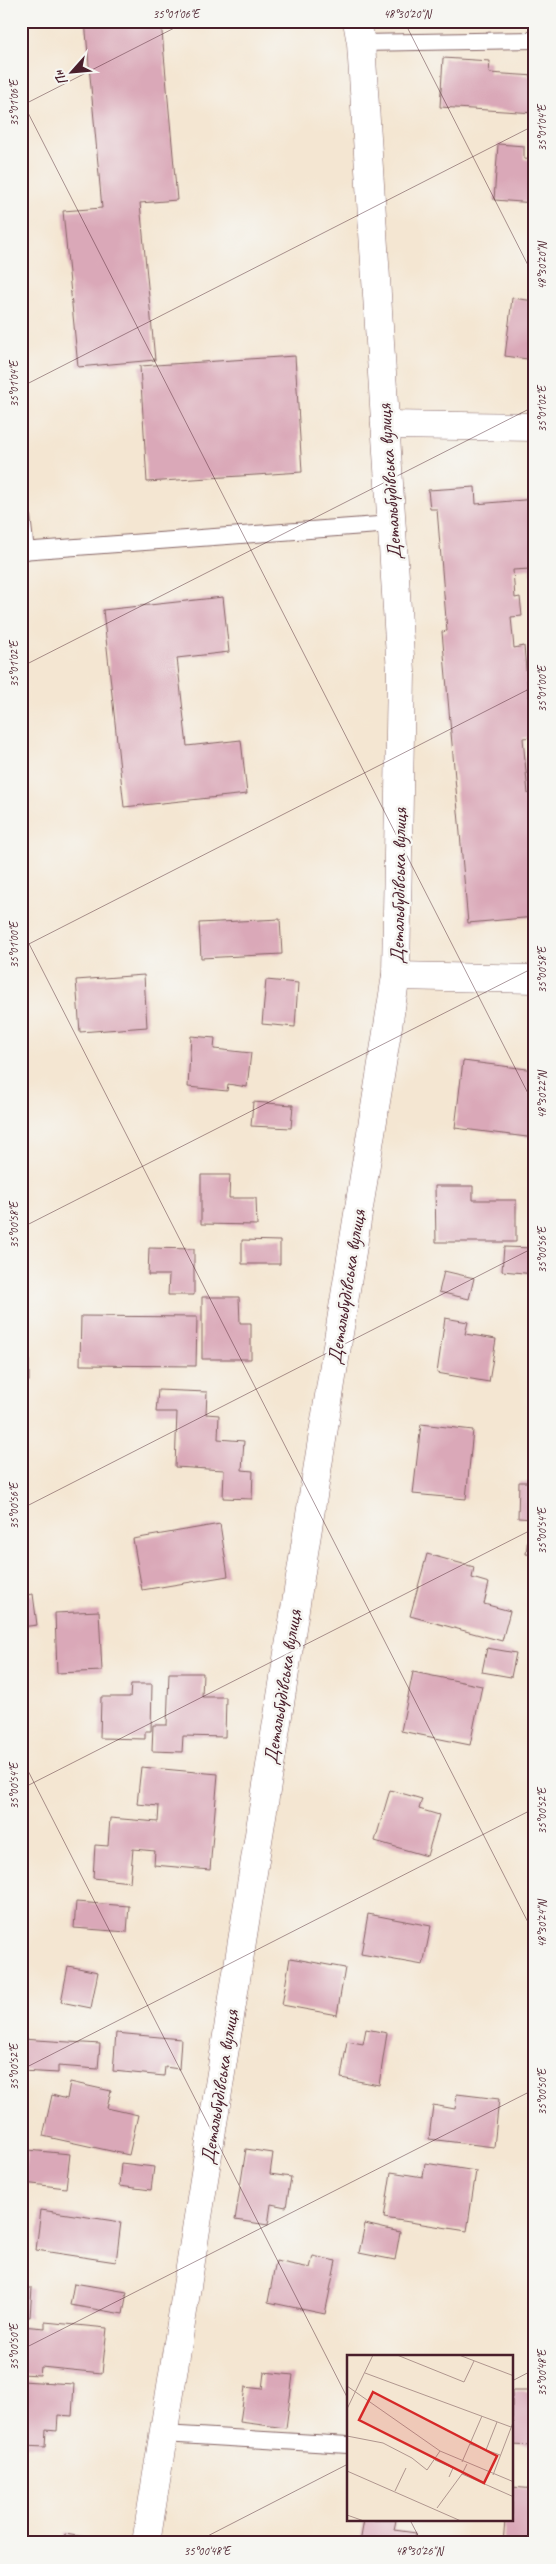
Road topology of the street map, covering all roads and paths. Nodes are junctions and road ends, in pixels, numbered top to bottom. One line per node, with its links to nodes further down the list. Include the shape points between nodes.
1 (359, 32): 2 (lane); 3 (street, Детальбудівська вулиця)
2 (535, 40)
3 (386, 425): 4 (street); 6 (street, Детальбудівська вулиця)
4 (535, 426)
5 (21, 508): 7 (lane)
6 (392, 524): 7 (lane); 8 (street, Детальбудівська вулиця, via 401,672)
7 (24, 551)
8 (396, 976): 9 (street); 10 (street, Детальбудівська вулиця)
9 (535, 980)
10 (163, 2434): 11 (lane); 12 (street, Детальбудівська вулиця)
11 (347, 2445)
12 (146, 2543)

